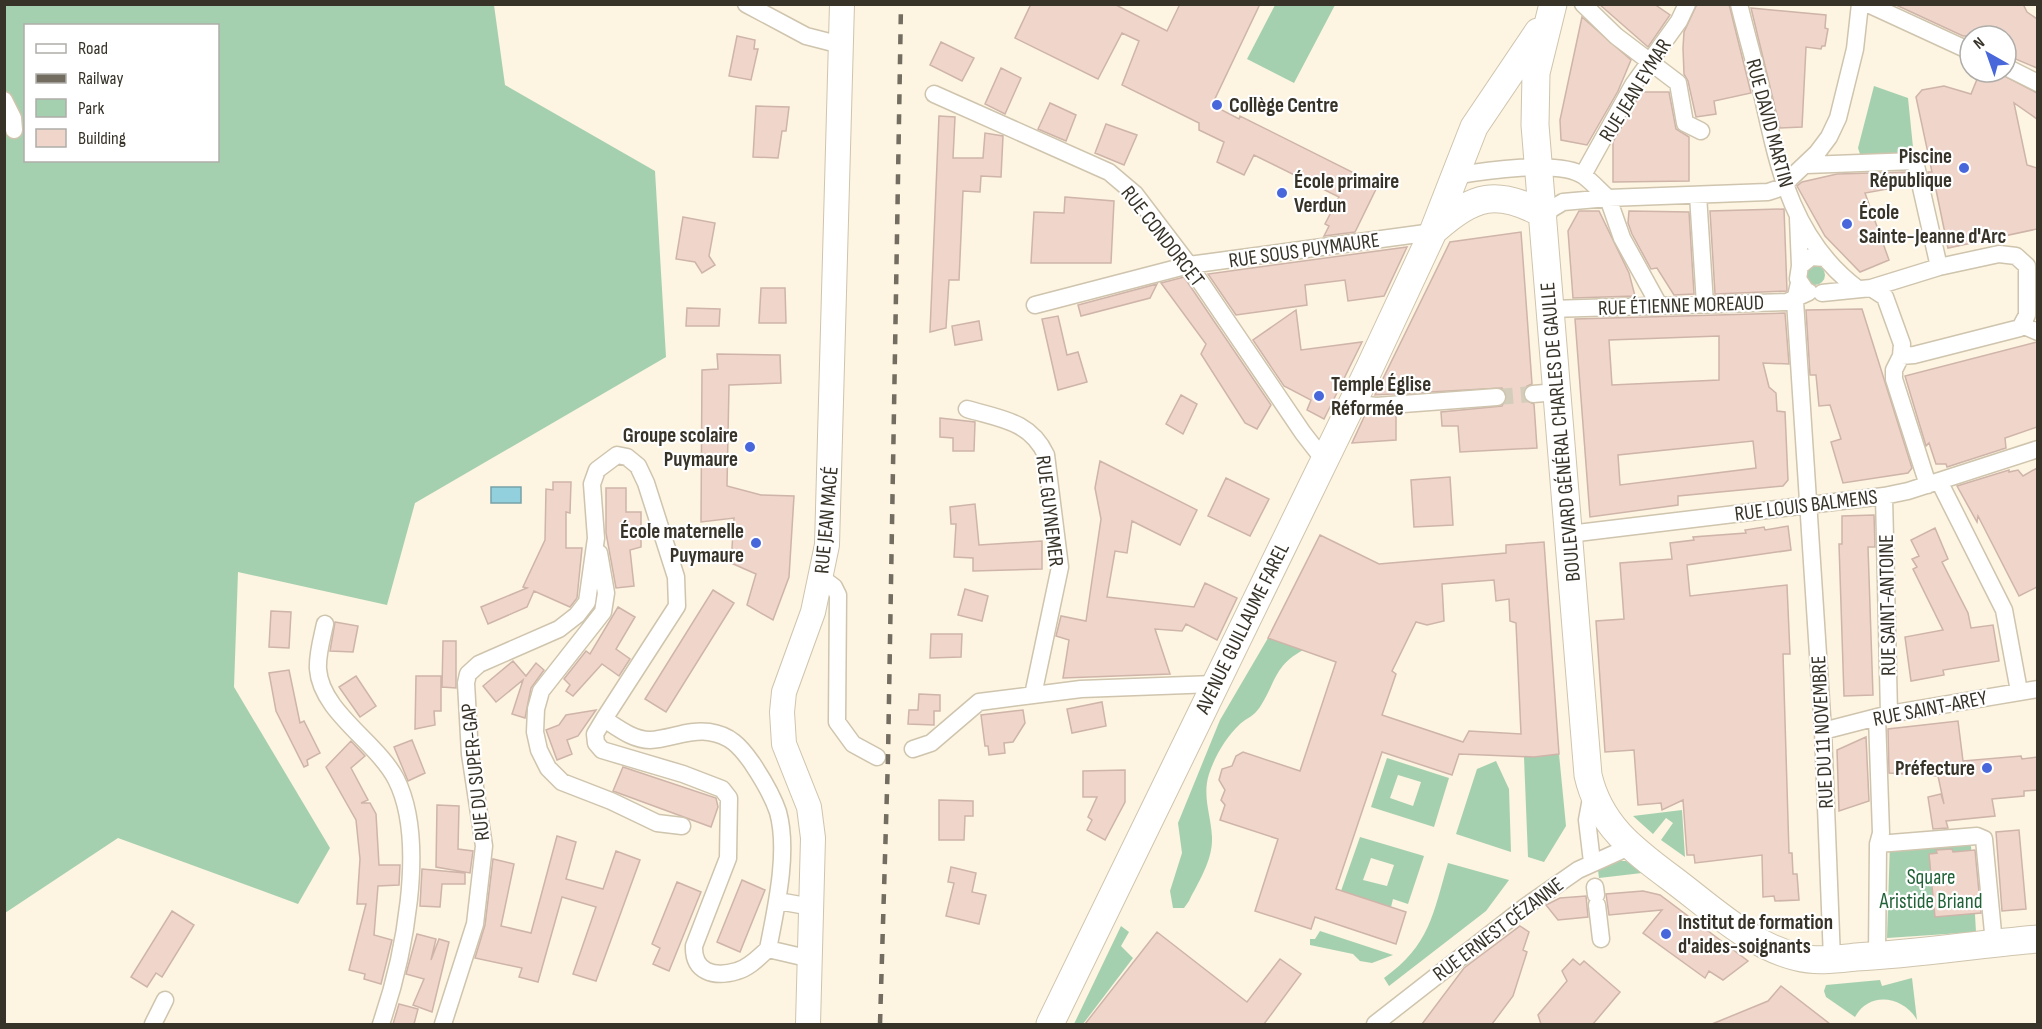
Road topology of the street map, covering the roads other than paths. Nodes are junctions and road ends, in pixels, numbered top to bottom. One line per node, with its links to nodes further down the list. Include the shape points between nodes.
1 (746, 4): 9 (street, via 807,36)
2 (842, 4): 9 (main road, RUE JEAN MACÉ)
3 (1583, 4): 11 (street)
4 (1687, 4): 11 (street, RUE JEAN EYMAR)
5 (1739, 4): 22 (street, RUE DAVID MARTIN)
6 (1860, 4): 18 (street, via 1855,49 1838,118 1829,137)
7 (1868, 4): 10 (street)
8 (1552, 6): 19 (main road, BOULEVARD GÉNÉRAL CHARLES DE GAULLE, via 1536,73); 21 (main road, AVENUE GUILLAUME FAREL, via 1474,127)
9 (841, 45): 50 (main road, RUE JEAN MACÉ, via 831,478)
10 (1958, 45)
11 (1650, 62): 17 (street, via 1678,83 1685,123); 20 (street, RUE JEAN EYMAR)
12 (2018, 74): 13 (street)
13 (2037, 83)
14 (934, 94): 28 (street, RUE CONDORCET, via 1109,172 1135,194)
15 (4, 100): 16 (street)
16 (14, 130)
17 (1701, 131)
18 (1806, 165): 22 (street); 31 (street, via 1915,161)
19 (1539, 168): 20 (street); 21 (street); 25 (main road, BOULEVARD GÉNÉRAL CHARLES DE GAULLE)
20 (1583, 175): 24 (street)
21 (1454, 176): 27 (main road, AVENUE GUILLAUME FAREL)
22 (1784, 185): 23 (street, via 1768,192); 26 (street, RUE DAVID MARTIN)
23 (1698, 195): 24 (street); 34 (street)
24 (1608, 198): 25 (street, via 1563,202); 36 (street, via 1622,238)
25 (1543, 214): 27 (main road, via 1512,201 1484,199 1462,207); 37 (main road, BOULEVARD GÉNÉRAL CHARLES DE GAULLE)
26 (1798, 217): 29 (street, RUE DAVID MARTIN); 30 (street)
27 (1433, 232): 28 (street, RUE SOUS PUYMAURE); 41 (main road, AVENUE GUILLAUME FAREL)
28 (1189, 265): 35 (street, RUE SOUS PUYMAURE); 44 (street, RUE CONDORCET)
29 (1830, 265): 30 (street, via 1810,257); 32 (street, RUE DAVID MARTIN); 33 (street, via 1830,287)
30 (1800, 266): 33 (street, via 1797,274)
31 (1939, 267): 32 (street); 38 (street, via 2009,253 2023,260 2029,273)
32 (1865, 289): 33 (street); 39 (street, RUE DAVID MARTIN, via 1882,294 1887,301 1902,344)
33 (1806, 292): 34 (street, RUE ÉTIENNE MOREAUD); 47 (street, RUE DU 11 NOVEMBRE)
34 (1705, 303): 36 (street, RUE ÉTIENNE MOREAUD)
35 (1035, 305)
36 (1659, 305): 37 (street, RUE ÉTIENNE MOREAUD)
37 (1550, 309): 48 (main road, BOULEVARD GÉNÉRAL CHARLES DE GAULLE, via 1545,393)
38 (2030, 328): 39 (street)
39 (1900, 356): 45 (street, via 1894,379)
40 (1497, 396): 41 (street, via 1376,406)
41 (1352, 403): 44 (main road, AVENUE GUILLAUME FAREL)
42 (967, 409): 55 (street, RUE GUYNEMER, via 1025,427 1040,441 1047,455 1060,567)
43 (2037, 449): 45 (street, RUE LOUIS BALMENS)
44 (1324, 460): 52 (main road, AVENUE GUILLAUME FAREL)
45 (1934, 483): 46 (street, RUE LOUIS BALMENS); 54 (street, via 1958,518 2004,610)
46 (1884, 496): 47 (street, RUE LOUIS BALMENS); 56 (street, RUE SAINT-ANTOINE)
47 (1809, 505): 48 (street, RUE LOUIS BALMENS); 58 (street, RUE DU 11 NOVEMBRE)
48 (1569, 534): 61 (main road, BOULEVARD GÉNÉRAL CHARLES DE GAULLE)
49 (596, 538): 57 (street, RUE DU SUPER-GAP, via 592,484 597,470 617,455 627,457 638,466 646,483 676,577 677,606); 62 (street, via 606,593 603,612 541,692 535,732 539,750 548,768 562,782 657,823); 79 (street, RUE DU SUPER-GAP, via 587,602 577,615 560,629 479,664 468,674 470,754 484,846 475,924)
50 (822, 578): 60 (street, via 834,587 839,605 837,722 853,744); 68 (main road, RUE JEAN MACÉ, via 784,692 782,712 784,744 809,807 813,838)
51 (325, 624): 78 (street, via 318,668 326,695 390,767 407,813 407,913)
52 (1214, 684): 55 (street, via 1081,689); 81 (main road, AVENUE GUILLAUME FAREL)
53 (2037, 689): 54 (street, RUE SAINT-AREY)
54 (2019, 691): 56 (street, RUE SAINT-AREY)
55 (1033, 696): 59 (street, via 979,702 931,743)
56 (1883, 715): 58 (street, RUE SAINT-AREY); 63 (street, RUE SAINT-ANTOINE)
57 (604, 719): 67 (street, via 639,739 705,732 725,735 739,746 761,777 778,813); 72 (street, via 595,734 602,750 683,774 722,789 729,798 728,858 694,946 699,967 707,973 738,971)
58 (1823, 731): 74 (street, RUE DU 11 NOVEMBRE)
59 (913, 749)
60 (877, 757)
61 (1592, 792): 64 (main road, BOULEVARD GÉNÉRAL CHARLES DE GAULLE, via 1604,817); 65 (street, via 1587,820)
62 (682, 826)
63 (1878, 844): 71 (street, via 1977,836 1984,839); 73 (street, RUE SAINT-ANTOINE)
64 (1629, 847): 65 (street, RUE ERNEST CÉZANNE); 74 (main road, BOULEVARD GÉNÉRAL CHARLES DE GAULLE, via 1763,943 1799,958)
65 (1592, 862): 82 (street, RUE ERNEST CÉZANNE, via 1525,907)
66 (1596, 896): 69 (street)
67 (778, 901): 68 (street); 72 (street)
68 (812, 907): 75 (main road, RUE JEAN MACÉ)
69 (1601, 939)
70 (2037, 939): 71 (main road, BOULEVARD GÉNÉRAL CHARLES DE GAULLE)
71 (1994, 943): 73 (main road, BOULEVARD GÉNÉRAL CHARLES DE GAULLE)
72 (768, 949): 75 (street)
73 (1877, 956): 74 (main road, BOULEVARD GÉNÉRAL CHARLES DE GAULLE)
74 (1832, 959)
75 (811, 960): 80 (main road, RUE JEAN MACÉ)
76 (165, 1000): 77 (street)
77 (153, 1024)
78 (381, 1024)
79 (443, 1024)
80 (808, 1024)
81 (1050, 1024)
82 (1374, 1024)

